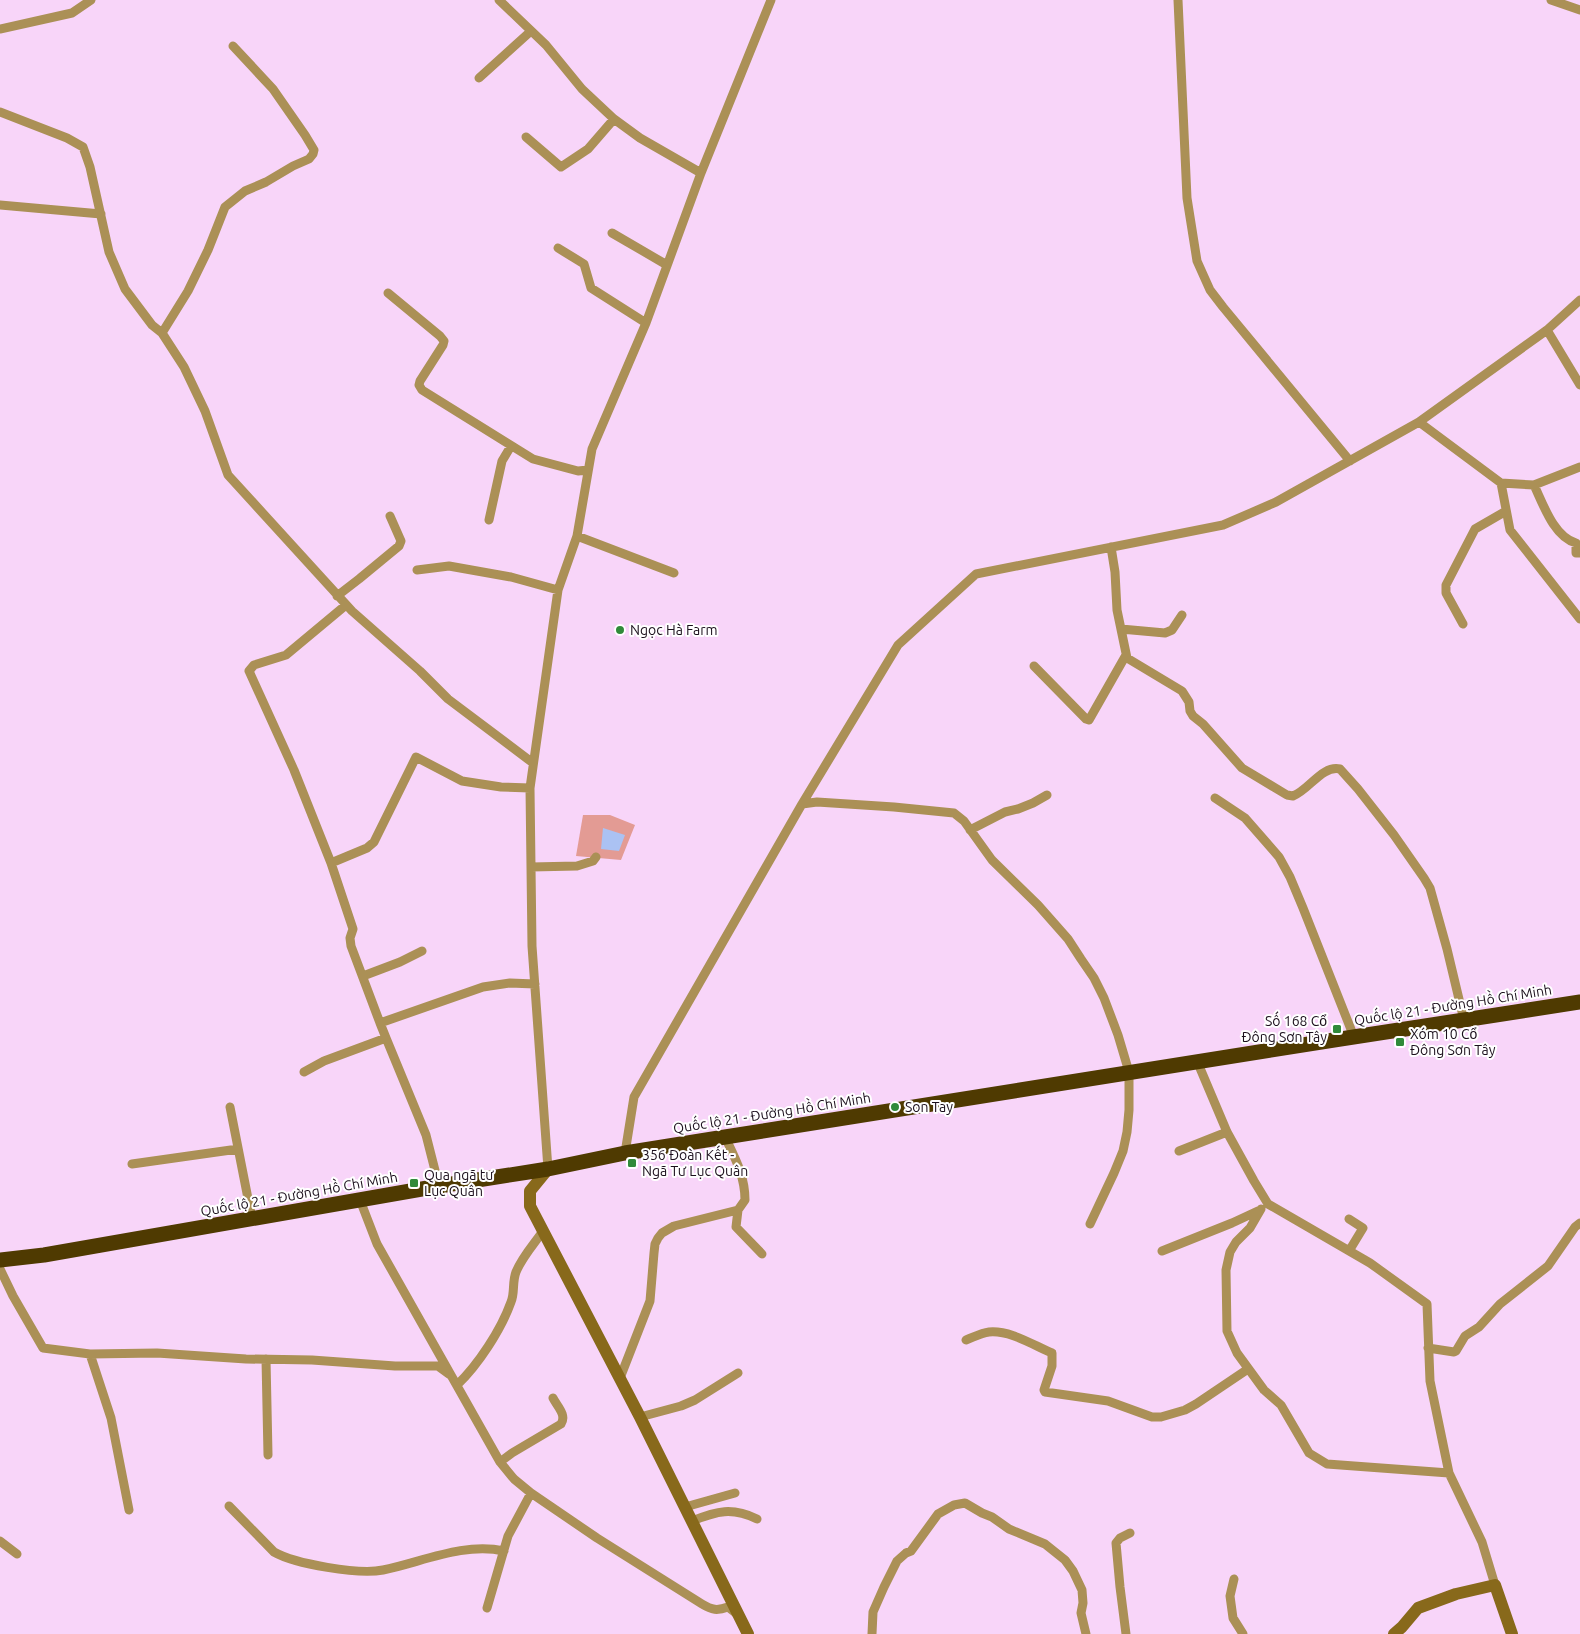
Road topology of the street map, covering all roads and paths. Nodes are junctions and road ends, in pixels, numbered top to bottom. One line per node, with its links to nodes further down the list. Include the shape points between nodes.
1 (91, 0): 7 (street, via 72,12)
2 (498, 0): 8 (street)
3 (771, 0): 14 (street)
4 (1178, 0): 28 (street, via 1187,198 1197,262 1210,290 1223,307)
5 (1551, 0): 6 (street)
6 (1580, 10)
7 (0, 29)
8 (531, 31): 10 (street); 12 (street, via 582,90)
9 (232, 46): 24 (street, via 273,90 314,150 309,159 245,191 226,206 188,291)
10 (479, 78)
11 (0, 112): 16 (street, via 83,147)
12 (614, 119): 13 (street, via 588,149 561,167); 14 (street)
13 (526, 136)
14 (701, 173): 19 (street)
15 (0, 205): 16 (street)
16 (101, 214): 24 (street, via 109,252 125,289 152,326)
17 (612, 233): 19 (street)
18 (558, 248): 22 (street, via 584,264 591,288)
19 (667, 265): 22 (street)
20 (388, 293): 27 (street, via 444,341 420,381 421,388)
21 (1580, 300): 23 (street)
22 (646, 323): 30 (street, via 592,449)
23 (1547, 330): 25 (street); 26 (street)
24 (162, 334): 42 (street, via 184,367 205,411 228,475)
25 (1580, 385)
26 (1419, 422): 28 (street); 31 (street)
27 (510, 446): 30 (street, via 533,459 578,471); 35 (street, via 502,460)
28 (1350, 461): 37 (street, via 1276,502 1223,525)
29 (1580, 467): 32 (street)
30 (588, 470): 36 (street)
31 (1501, 483): 32 (street); 33 (street)
32 (1534, 485): 38 (street, via 1553,525 1576,543 1576,553)
33 (1506, 511): 45 (street, via 1510,530); 46 (street, via 1475,530 1446,585 1446,593)
34 (390, 516): 42 (street, via 401,541 398,546)
35 (489, 520)
36 (576, 536): 40 (street); 41 (street)
37 (1111, 548): 47 (street); 54 (street, via 976,574 898,645)
38 (1580, 553)
39 (417, 570): 41 (street, via 449,566 511,577)
40 (674, 573)
41 (558, 590): 50 (street)
42 (336, 596): 43 (street)
43 (346, 605): 50 (street, via 448,699); 57 (street, via 286,655 254,664 249,671 294,770)
44 (1182, 615): 47 (street, via 1172,630 1165,633)
45 (1580, 619)
46 (1462, 624)
47 (1121, 629): 48 (street)
48 (1126, 655): 49 (street, via 1089,720); 63 (street, via 1182,691 1190,702 1193,716 1242,768 1287,795 1296,795 1331,769 1343,771 1394,835 1430,888)
49 (1034, 666)
50 (533, 764): 51 (street)
51 (530, 788): 57 (street, via 462,781 416,757 374,842); 58 (street)
52 (1047, 795): 55 (street)
53 (1215, 798): 65 (street, via 1245,818 1279,857 1304,908)
54 (802, 804): 55 (street, via 817,802 954,813); 75 (street, via 634,1097)
55 (970, 830): 69 (street, via 992,860 1068,939 1086,965 1104,998)
56 (596, 857): 58 (street, via 593,862 577,866)
57 (331, 863): 60 (street, via 353,929 351,946)
58 (531, 867): 61 (street)
59 (422, 951): 60 (street)
60 (363, 976): 64 (street)
61 (535, 984): 64 (street, via 483,987); 77 (street)
62 (1580, 1002): 63 (highway, Quốc lộ 21 - Đường Hồ Chí Minh)
63 (1464, 1020): 65 (highway, Quốc lộ 21 - Đường Hồ Chí Minh)
64 (380, 1023): 66 (street)
65 (1354, 1037): 67 (highway, Quốc lộ 21 - Đường Hồ Chí Minh)
66 (386, 1038): 68 (street, via 324,1061); 78 (street, via 426,1135)
67 (1197, 1061): 69 (highway, Quốc lộ 21 - Đường Hồ Chí Minh); 71 (street)
68 (304, 1072)
69 (1129, 1072): 72 (highway, Quốc lộ 21 - Đường Hồ Chí Minh); 85 (street, via 1128,1118 1122,1151)
70 (230, 1107): 73 (street)
71 (1227, 1132): 74 (street); 80 (street)
72 (724, 1137): 75 (highway, Quốc lộ 21 - Đường Hồ Chí Minh); 81 (street, via 744,1181 745,1200)
73 (238, 1149): 76 (street); 82 (street)
74 (1179, 1152)
75 (625, 1153): 77 (highway, Quốc lộ 21 - Đường Hồ Chí Minh)
76 (132, 1164)
77 (548, 1169): 78 (highway, Quốc lộ 21 - Đường Hồ Chí Minh); 86 (street, via 530,1191 530,1206)
78 (439, 1186): 79 (highway, Quốc lộ 21 - Đường Hồ Chí Minh)
79 (360, 1200): 82 (highway, Quốc lộ 21 - Đường Hồ Chí Minh); 98 (street, via 377,1244)
80 (1265, 1207): 87 (street); 88 (street); 96 (street, via 1236,1242 1226,1270 1228,1331 1232,1345)
81 (738, 1210): 89 (street, via 736,1227); 99 (street, via 674,1226 658,1238 650,1301)
82 (252, 1219): 90 (highway, Quốc lộ 21 - Đường Hồ Chí Minh)
83 (1349, 1219): 88 (street, via 1366,1229)
84 (1580, 1222): 93 (street, via 1548,1266 1465,1336 1456,1351)
85 (1090, 1224)
86 (543, 1230): 99 (street); 100 (street, via 518,1267 511,1302 492,1340)
87 (1162, 1251)
88 (1349, 1251): 93 (street, via 1370,1262 1427,1304)
89 (762, 1254)
90 (0, 1260)
91 (0, 1269): 94 (street, via 44,1348)
92 (966, 1340): 96 (street, via 987,1332 1013,1336 1052,1354 1045,1392 1108,1401 1152,1417 1185,1410)
93 (1428, 1348): 105 (street, via 1430,1381)
94 (90, 1354): 95 (street, via 157,1353); 110 (street, via 111,1418)
95 (266, 1359): 98 (street, via 438,1366); 103 (street)
96 (1248, 1368): 105 (street, via 1280,1405 1309,1453 1327,1464)
97 (738, 1373): 102 (street, via 695,1400)
98 (451, 1376): 100 (street)
99 (620, 1378): 102 (street)
100 (457, 1385): 104 (street)
101 (553, 1398): 104 (street, via 563,1414 561,1424)
102 (640, 1417): 109 (street)
103 (268, 1455)
104 (500, 1462): 106 (street)
105 (1449, 1473): 118 (street, via 1482,1542)
106 (531, 1493): 115 (street, via 508,1536); 120 (street, via 711,1610 728,1608)
107 (735, 1493): 109 (street)
108 (229, 1506): 115 (street, via 274,1552 306,1564 368,1572 476,1548)
109 (685, 1507): 112 (street)
110 (128, 1510)
111 (757, 1519): 112 (street, via 728,1510)
112 (692, 1521): 120 (street)
113 (1130, 1533): 125 (street, via 1116,1542)
114 (0, 1541): 116 (street)
115 (504, 1551): 119 (street)
116 (18, 1554)
117 (1234, 1579): 126 (street, via 1230,1596 1234,1618)
118 (1495, 1585): 121 (street, via 1456,1594 1418,1608); 127 (street)
119 (487, 1608)
120 (737, 1614): 122 (street)
121 (1400, 1632)
122 (748, 1634)
123 (872, 1634): 124 (street, via 874,1612 897,1561 912,1551 938,1514 965,1503 992,1516 1009,1529 1045,1544 1064,1560 1082,1590 1081,1612)
124 (1086, 1634)
125 (1126, 1634)
126 (1243, 1634)
127 (1512, 1634)

